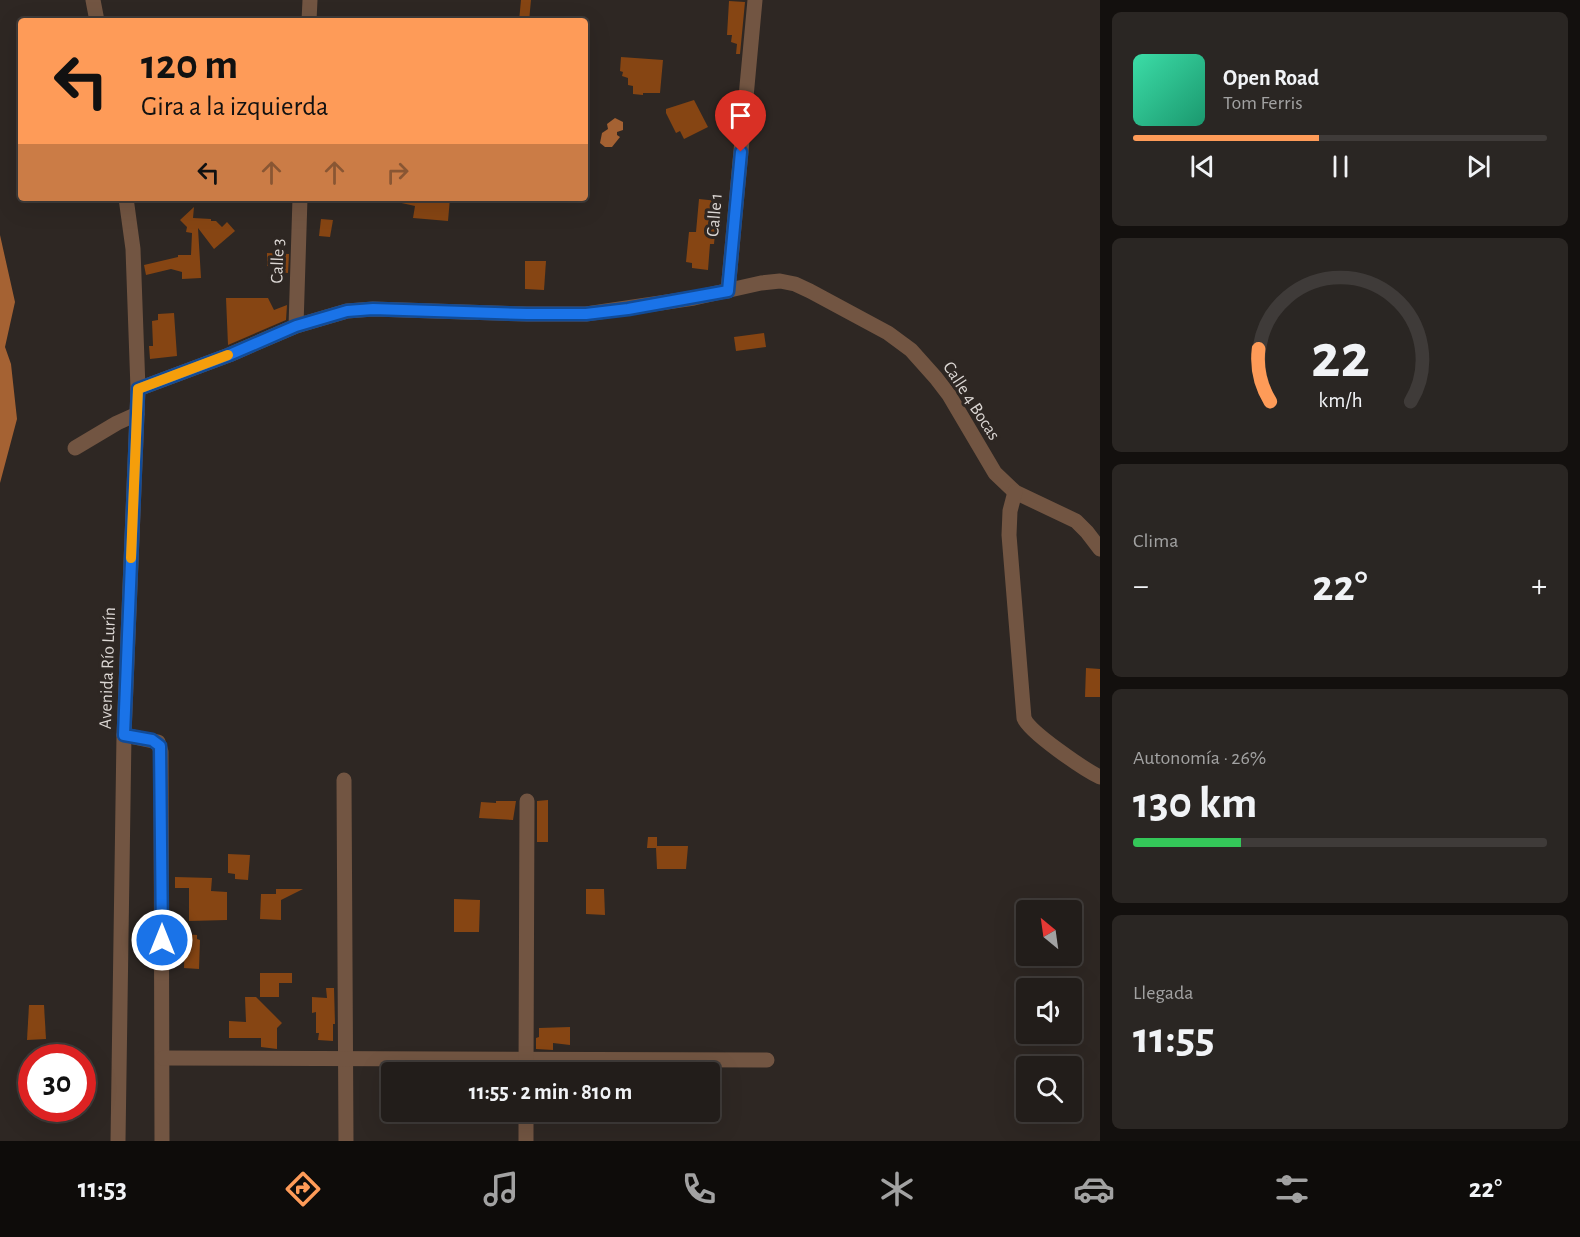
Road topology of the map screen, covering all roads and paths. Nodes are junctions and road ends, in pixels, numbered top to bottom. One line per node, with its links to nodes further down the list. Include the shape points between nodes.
1 (93, 0): 4 (street)
2 (310, 0): 5 (street)
3 (756, 0): 8 (street, Calle 1)
4 (96, 18)
5 (309, 18)
6 (126, 201): 10 (street, Avenida Río Lurín, via 133,249)
7 (300, 201): 9 (street, Calle 3)
8 (728, 291): 9 (street, Calle 4 Bocas, via 586,314 373,309 347,311); 13 (street, Calle 4 Bocas, via 780,281 795,284 888,333 911,350 936,378 994,473)
9 (296, 326): 10 (street, Calle 4 Bocas)
10 (138, 389): 11 (street, Avenida Río Lurín)
11 (137, 414): 12 (street); 15 (street, Avenida Río Lurín)
12 (75, 448)
13 (1015, 492): 14 (street, Calle 4 Bocas, via 1076,521); 16 (street, via 1009,535 1024,718 1040,736)
14 (1100, 549)
15 (124, 735): 19 (street, via 158,742 161,752); 26 (street, Avenida Río Lurín)
16 (1100, 777)
17 (344, 780): 20 (street)
18 (527, 801): 23 (street)
19 (163, 1058): 20 (street); 27 (street)
20 (346, 1059): 22 (street); 28 (street)
21 (767, 1060): 24 (street)
22 (423, 1062)
23 (526, 1062)
24 (687, 1062)
25 (526, 1122): 29 (street)
26 (118, 1141)
27 (162, 1141)
28 (346, 1141)
29 (526, 1141)

